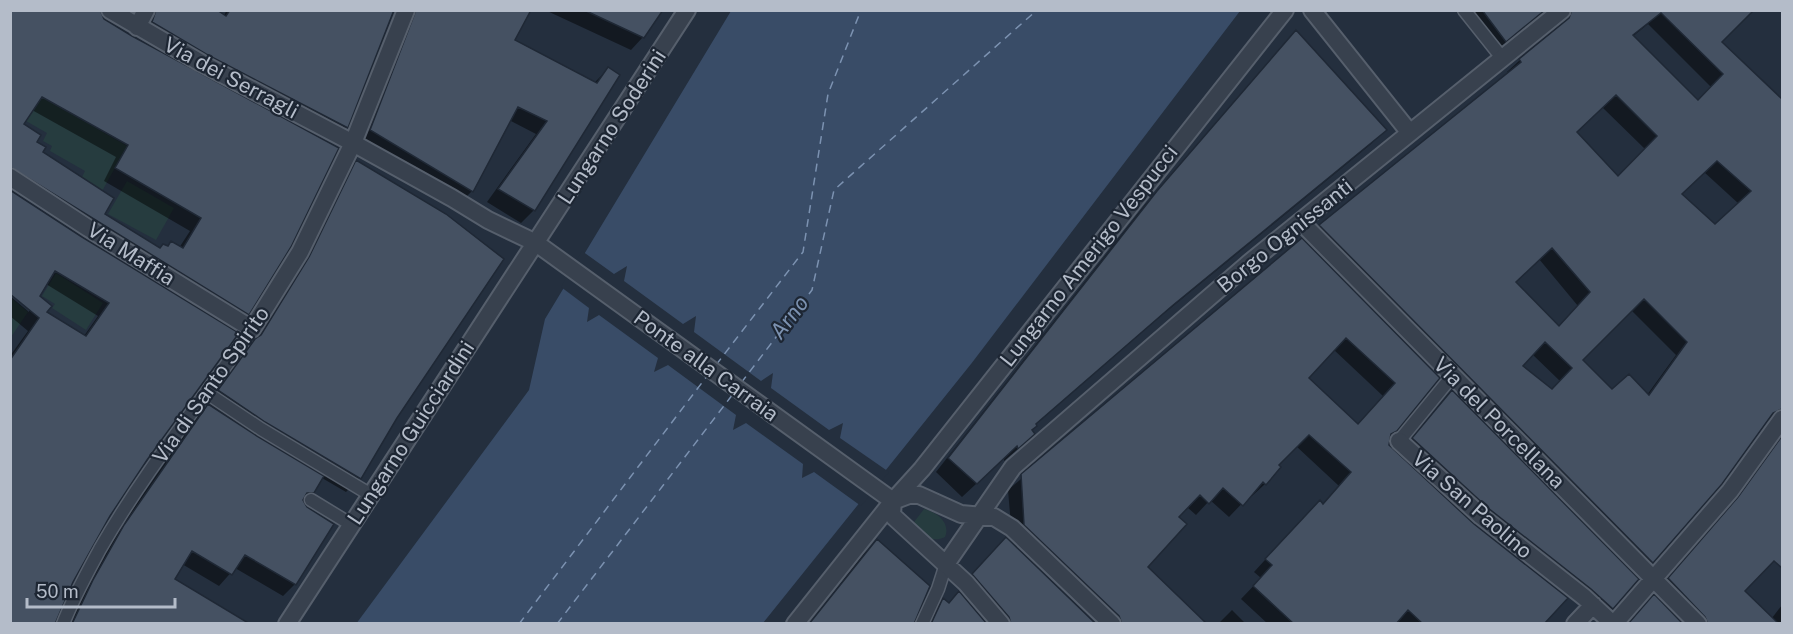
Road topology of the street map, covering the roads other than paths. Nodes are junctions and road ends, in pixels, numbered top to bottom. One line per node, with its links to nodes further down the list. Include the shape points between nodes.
1 (110, 10): 9 (street, Via dei Serragli)
2 (146, 10): 9 (street)
3 (406, 10): 12 (street, Via di Santo Spirito)
4 (687, 10): 15 (street, Lungarno Soderini)
5 (1285, 10): 23 (street, Lungarno Amerigo Vespucci)
6 (1312, 10): 11 (street)
7 (1464, 10): 10 (street)
8 (1562, 10): 10 (street, Borgo Ognissanti)
9 (137, 27): 12 (street, Via dei Serragli)
10 (1503, 59): 11 (street, Borgo Ognissanti)
11 (1410, 133): 14 (street, Borgo Ognissanti)
12 (353, 143): 15 (street, Via dei Serragli); 16 (street, Via di Santo Spirito, via 300,252)
13 (10, 177): 16 (street, Via Maffia)
14 (1301, 222): 17 (street, Via del Porcellana); 24 (street, Borgo Ognissanti, via 1013,467)
15 (536, 243): 21 (street, Lungarno Guicciardini); 23 (street, Ponte alla Carraia)
16 (252, 329): 18 (street, Via di Santo Spirito)
17 (1453, 375): 20 (street, Via San Paolino); 27 (street, Via del Porcellana)
18 (207, 393): 21 (street); 30 (street, Via di Santo Spirito, via 114,525)
19 (1782, 419): 27 (street, via 1730,491)
20 (1399, 441): 28 (street, Via San Paolino, via 1481,516)
21 (371, 495): 25 (street, Lungarno Guicciardini)
22 (311, 500): 25 (street)
23 (893, 501): 24 (street, via 919,495 961,514); 26 (street, via 894,517); 32 (street, Lungarno Amerigo Vespucci)
24 (978, 516): 26 (street, Borgo Ognissanti); 36 (street, via 994,518 1012,528)
25 (352, 525): 31 (street, Lungarno Guicciardini)
26 (946, 564): 29 (street); 35 (street)
27 (1653, 580): 38 (street); 39 (street, Via del Porcellana)
28 (1588, 601): 37 (street); 38 (street, Via San Paolino)
29 (929, 608): 33 (street); 34 (street)
30 (63, 624)
31 (287, 624)
32 (795, 624)
33 (922, 624)
34 (931, 624)
35 (1001, 624)
36 (1113, 624)
37 (1575, 624)
38 (1613, 624)
39 (1698, 624)

